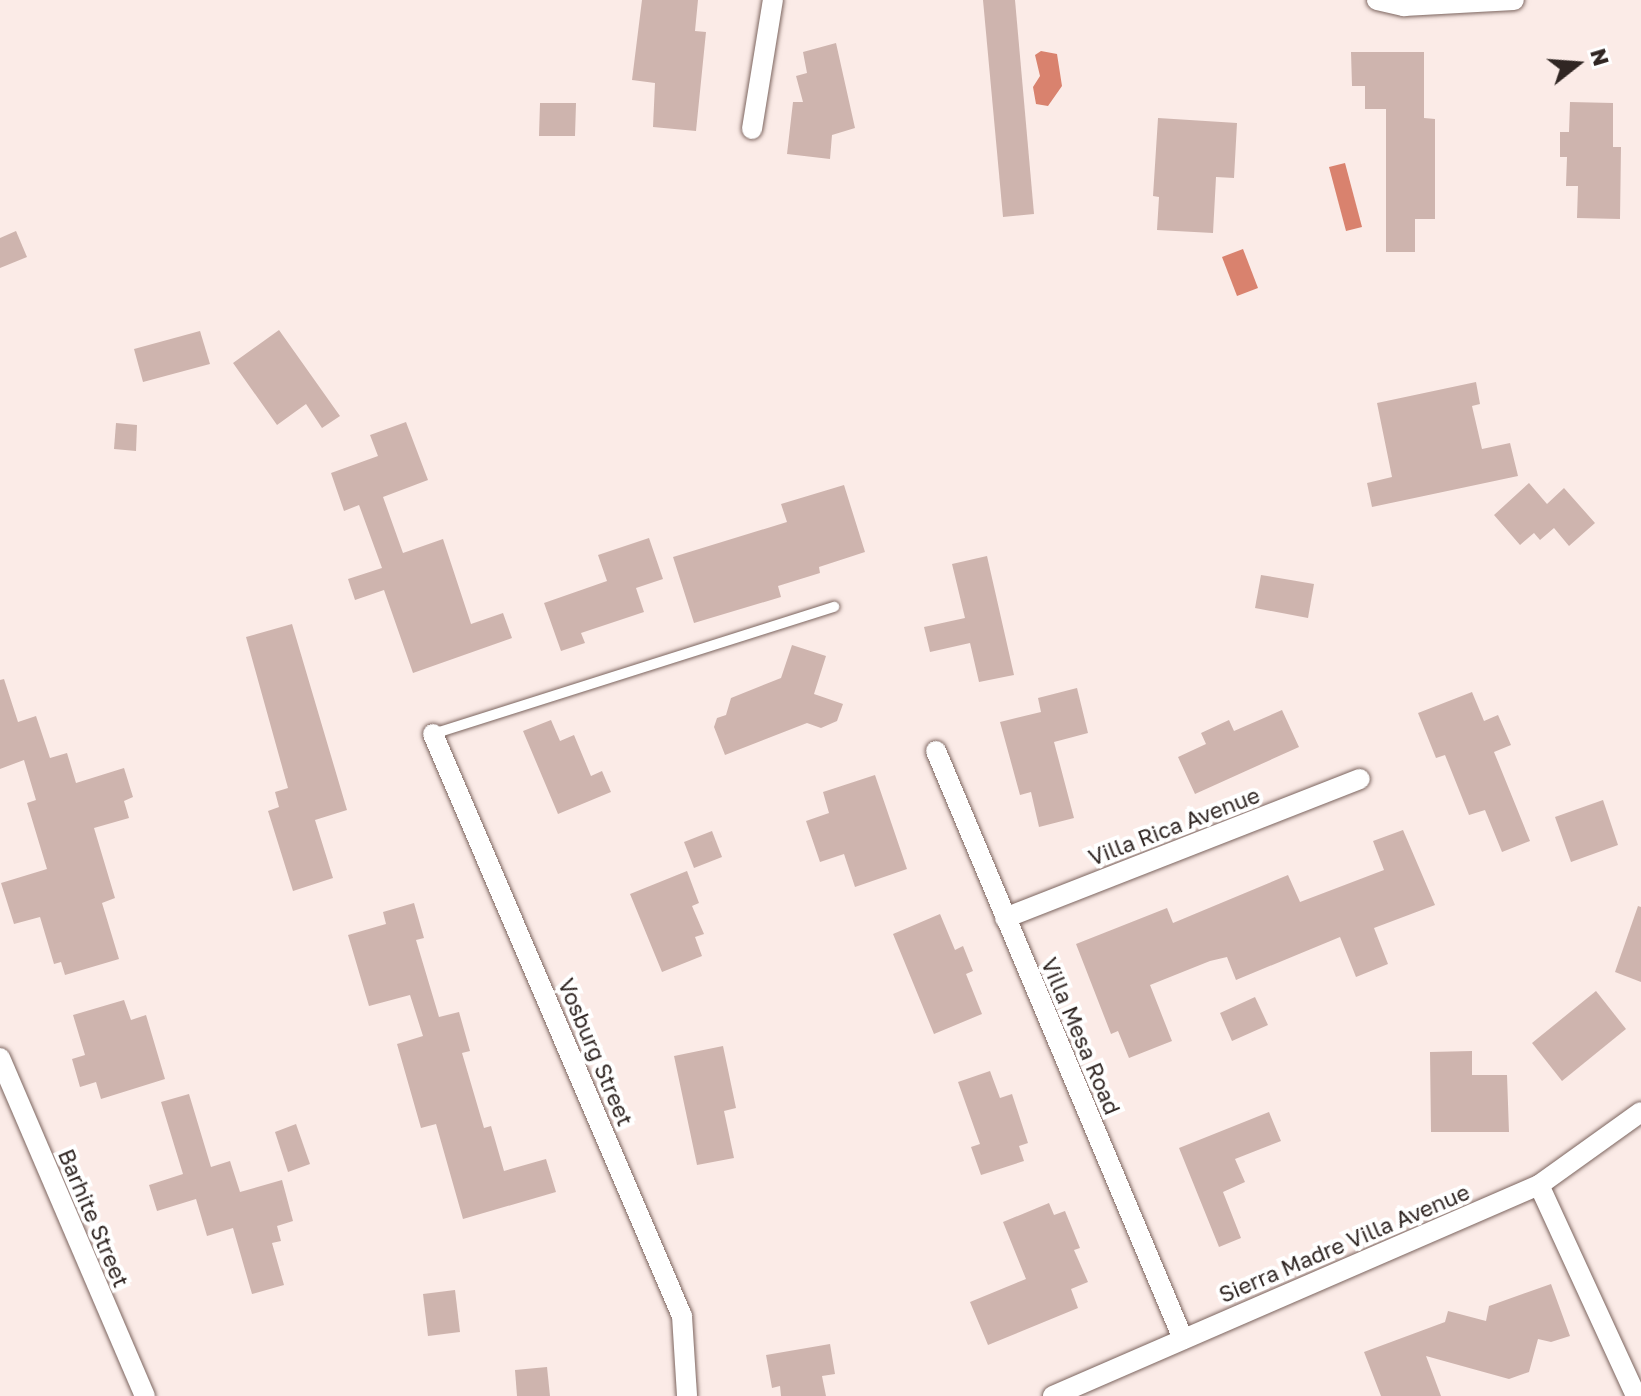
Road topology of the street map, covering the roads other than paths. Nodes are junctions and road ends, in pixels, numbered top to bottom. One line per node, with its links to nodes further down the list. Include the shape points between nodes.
1 (773, 0): 4 (street)
2 (1377, 0): 3 (street, via 1404,6)
3 (1514, 0)
4 (752, 129)
5 (834, 607): 6 (lane)
6 (433, 734): 15 (street, Vosburg Street, via 682,1316)
7 (936, 751): 9 (street, Villa Mesa Road)
8 (1360, 779): 9 (street, Villa Rica Avenue)
9 (1005, 918): 13 (street, Villa Mesa Road)
10 (0, 1058): 14 (street, Barhite Street)
11 (1641, 1112): 12 (street, Sierra Madre Villa Avenue)
12 (1539, 1185): 13 (street, Sierra Madre Villa Avenue); 17 (street)
13 (1183, 1339): 16 (street, Sierra Madre Villa Avenue)
14 (145, 1396)
15 (687, 1396)
16 (1053, 1396)
17 (1636, 1396)

